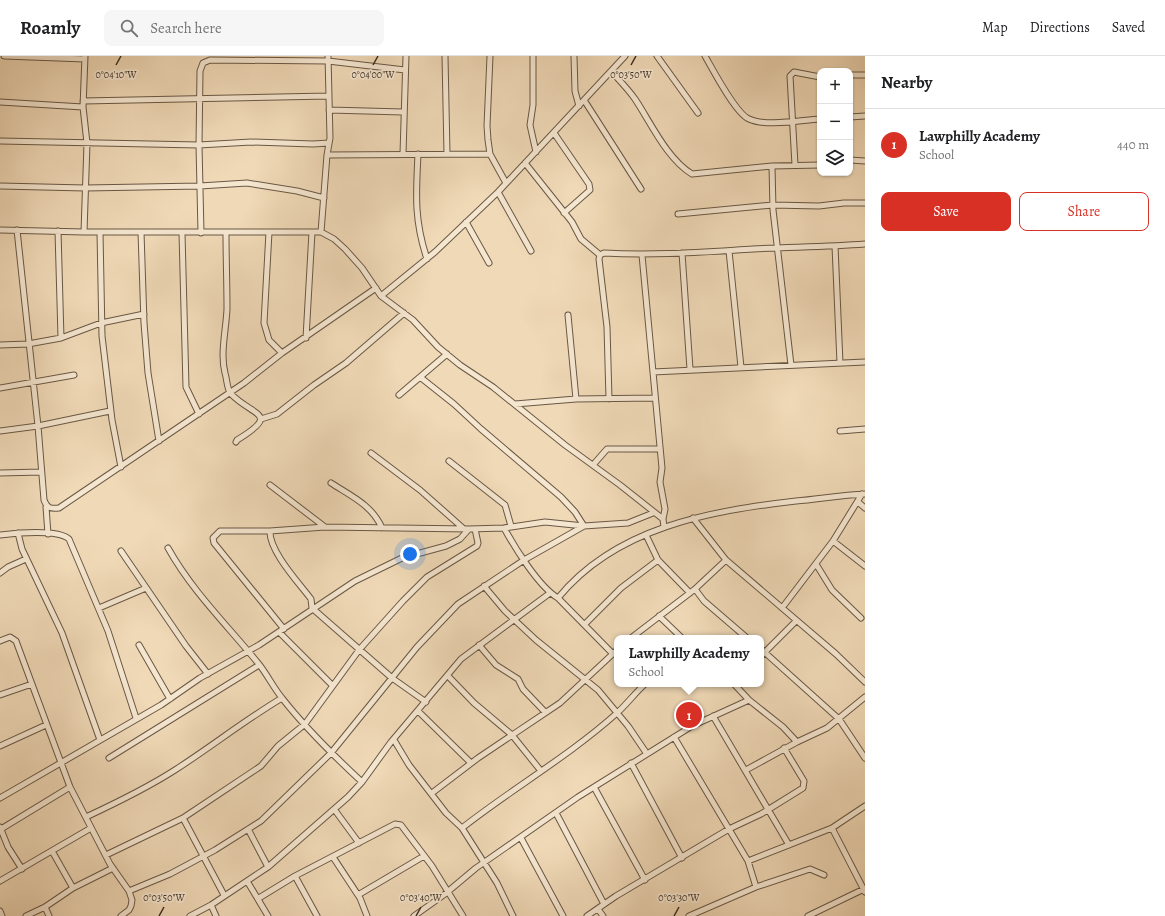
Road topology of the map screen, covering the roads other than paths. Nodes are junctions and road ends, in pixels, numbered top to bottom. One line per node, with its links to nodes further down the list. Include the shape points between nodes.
1 (4, 56): 10 (street)
2 (406, 56): 12 (street)
3 (446, 56): 38 (street)
4 (490, 56): 39 (street, via 486,126)
5 (533, 56): 35 (street, via 533,105 530,125)
6 (574, 56): 22 (street, via 574,91)
7 (625, 56): 13 (street)
8 (657, 56): 25 (street)
9 (706, 56): 29 (street, via 741,114 758,122)
10 (85, 58): 21 (street)
11 (328, 59): 12 (street); 17 (street); 18 (street, via 210,60 203,63 200,71)
12 (405, 70): 24 (street)
13 (611, 71): 19 (street); 46 (street, via 634,98 681,167 692,174)
14 (853, 75): 15 (street)
15 (865, 75)
16 (817, 76): 29 (street, via 794,72 790,76)
17 (329, 96): 18 (street); 23 (street)
18 (199, 99): 21 (street); 34 (street)
19 (584, 100): 22 (street); 51 (street)
20 (0, 102): 21 (street)
21 (83, 104): 32 (street)
22 (579, 106): 30 (street)
23 (329, 110): 24 (street); 33 (street)
24 (403, 112): 36 (street)
25 (698, 113)
26 (865, 116): 27 (street)
27 (853, 117)
28 (817, 119): 29 (street)
29 (794, 121): 45 (street)
30 (554, 133): 35 (street); 56 (street, via 589,184 590,190)
31 (0, 142): 32 (street)
32 (87, 143): 34 (street); 50 (street)
33 (329, 143): 34 (street, via 251,142); 40 (street)
34 (199, 145): 49 (street)
35 (536, 152): 43 (street)
36 (403, 154): 37 (street); 40 (street)
37 (418, 154): 38 (street); 79 (street, via 416,199 419,234)
38 (447, 154): 39 (street)
39 (490, 154): 47 (street)
40 (327, 155): 53 (street)
41 (853, 160): 42 (street)
42 (865, 161)
43 (525, 163): 47 (street); 56 (street)
44 (817, 164): 45 (street)
45 (795, 165): 46 (street)
46 (772, 166): 55 (street)
47 (506, 183): 52 (street)
48 (0, 186): 50 (street)
49 (200, 186): 50 (street); 53 (street, via 247,183); 69 (street)
50 (85, 188): 62 (street)
51 (641, 189)
52 (498, 192): 58 (street); 74 (street)
53 (324, 198): 67 (street)
54 (865, 203): 55 (street)
55 (773, 205): 57 (street); 73 (street)
56 (564, 213): 77 (street, via 581,239)
57 (678, 214)
58 (466, 222): 79 (street); 80 (street)
59 (0, 230): 60 (street)
60 (17, 230): 61 (street); 89 (street)
61 (58, 231): 62 (street); 87 (street)
62 (84, 232): 63 (street)
63 (100, 232): 64 (street); 86 (street)
64 (141, 232): 68 (street); 84 (street)
65 (269, 232): 66 (street); 70 (street); 91 (street, via 264,324 269,340)
66 (312, 232): 67 (street); 88 (street)
67 (322, 232): 81 (street, via 345,249)
68 (182, 233): 69 (street); 110 (street, via 186,387)
69 (201, 233): 70 (street)
70 (226, 233): 103 (street, via 227,309 224,368)
71 (865, 244): 72 (street)
72 (835, 246): 73 (street); 94 (street)
73 (778, 248): 75 (street); 95 (street)
74 (532, 251)
75 (729, 251): 76 (street); 96 (street)
76 (682, 253): 78 (street); 97 (street)
77 (600, 255): 78 (street); 107 (street, via 607,327)
78 (642, 255): 98 (street)
79 (426, 259): 82 (street)
80 (489, 263)
81 (376, 288): 82 (street); 88 (street)
82 (381, 296): 83 (street)
83 (404, 313): 92 (street); 111 (street, via 346,363 277,414)
84 (144, 314): 86 (street); 116 (street, via 148,373)
85 (568, 315): 106 (street)
86 (101, 323): 87 (street); 109 (street)
87 (61, 338): 89 (street)
88 (306, 338): 91 (street)
89 (28, 344): 90 (street); 101 (street)
90 (0, 345)
91 (282, 353): 103 (street)
92 (447, 354): 100 (street); 108 (street)
93 (865, 362): 94 (street)
94 (840, 363): 95 (street)
95 (791, 365): 96 (street)
96 (741, 367): 97 (street)
97 (690, 369): 98 (street)
98 (653, 372): 105 (street)
99 (74, 376): 101 (street)
100 (420, 377): 104 (street); 135 (street, via 561,497)
101 (33, 384): 102 (street); 112 (street)
102 (0, 388)
103 (230, 393): 110 (street); 111 (street, via 258,413)
104 (399, 395)
105 (655, 398): 107 (street); 118 (street)
106 (576, 399): 107 (street); 108 (street)
107 (609, 399)
108 (515, 404): 121 (street)
109 (110, 411): 112 (street); 122 (street)
110 (199, 414): 116 (street)
111 (261, 418): 117 (street, via 261,423 255,429)
112 (38, 426): 114 (street); 123 (street)
113 (865, 429): 115 (street)
114 (0, 431)
115 (840, 431)
116 (159, 441): 122 (street)
117 (236, 442)
118 (659, 449): 121 (street, via 607,449); 133 (street, via 662,468 660,482 665,504)
119 (371, 453): 140 (street)
120 (449, 461): 134 (street, via 505,505)
121 (593, 465): 131 (street)
122 (121, 467): 129 (street, via 59,508)
123 (42, 472): 124 (street); 129 (street)
124 (0, 473)
125 (331, 483): 138 (street, via 366,504 376,515)
126 (270, 485): 136 (street)
127 (864, 494): 128 (street); 132 (street, via 743,507)
128 (858, 502): 130 (street); 147 (street)
129 (46, 507): 144 (street)
130 (865, 508)
131 (653, 513): 133 (street); 135 (street, via 628,523)
132 (693, 518): 137 (street); 153 (street)
133 (663, 519): 137 (street)
134 (511, 526): 135 (street, via 546,522); 139 (street)
135 (584, 526): 151 (street)
136 (325, 527): 138 (street); 142 (street)
137 (664, 527): 146 (street)
138 (382, 528): 140 (street)
139 (504, 528): 141 (street); 151 (street)
140 (466, 529): 141 (street); 164 (street, via 460,539 380,568)
141 (475, 529): 178 (street, via 477,546 428,577)
142 (270, 531): 164 (street, via 277,551 311,599); 171 (street, via 220,531 213,538 214,543)
143 (18, 533): 144 (street); 145 (street); 150 (street)
144 (48, 534): 163 (street, via 62,534 69,540)
145 (0, 535)
146 (646, 535): 152 (street); 162 (street, via 588,568 574,579)
147 (833, 541): 154 (street); 155 (street)
148 (168, 548): 181 (street, via 196,589)
149 (121, 551): 158 (street)
150 (26, 560): 156 (street); 210 (street, via 62,633)
151 (524, 560): 157 (street); 160 (street)
152 (658, 560): 161 (street); 170 (street, via 621,588)
153 (726, 560): 159 (street); 165 (street)
154 (816, 564): 165 (street); 167 (street, via 832,590)
155 (865, 566)
156 (0, 573)
157 (484, 586): 168 (street); 187 (street, via 458,604 441,620)
158 (146, 588): 163 (street); 185 (street)
159 (695, 589): 161 (street); 174 (street, via 704,601)
160 (550, 593): 162 (street); 168 (street)
161 (690, 593): 166 (street)
162 (558, 598): 170 (street)
163 (98, 608): 204 (street, via 113,645)
164 (312, 608): 171 (street); 178 (street)
165 (782, 608): 169 (street)
166 (659, 616): 172 (street); 173 (street)
167 (861, 618)
168 (514, 619): 177 (street); 188 (street)
169 (796, 621): 180 (street); 189 (street)
170 (585, 624): 179 (street)
171 (281, 630): 181 (street); 191 (street)
172 (636, 635)
173 (679, 635)
174 (744, 635)
175 (0, 641): 190 (street, via 10,637 16,641)
176 (139, 645): 197 (street)
177 (479, 645): 186 (street, via 461,659); 201 (street, via 496,665 518,679 523,689)
178 (359, 650): 187 (street); 191 (street)
179 (614, 651)
180 (764, 651)
181 (248, 652): 184 (street); 185 (street)
182 (614, 653): 188 (street)
183 (764, 655): 205 (street)
184 (259, 665): 196 (street); 217 (street)
185 (208, 674): 197 (street)
186 (448, 676): 199 (street); 208 (street, via 474,703)
187 (392, 678): 199 (street); 215 (street)
188 (584, 679): 201 (street, via 560,703); 202 (street)
189 (865, 682)
190 (32, 684): 194 (street); 207 (street)
191 (332, 685): 206 (street)
192 (642, 687): 202 (street)
193 (737, 687): 198 (street)
194 (0, 695)
195 (865, 697): 205 (street)
196 (282, 698): 206 (street); 233 (street, via 170,773)
197 (170, 699): 204 (street)
198 (749, 700): 203 (street); 212 (street, via 783,727)
199 (426, 702): 200 (street)
200 (418, 711): 211 (street); 219 (street)
201 (545, 712): 208 (street)
202 (618, 712): 216 (street); 223 (street)
203 (713, 716): 209 (street); 222 (street)
204 (136, 718): 210 (street)
205 (839, 719): 212 (street, via 818,734); 218 (street)
206 (305, 724): 215 (street); 234 (street, via 278,746 261,766)
207 (46, 725): 213 (street); 221 (street)
208 (512, 735): 219 (street); 223 (street)
209 (674, 737): 216 (street); 240 (street)
210 (100, 740): 221 (street)
211 (394, 740): 224 (street); 227 (street)
212 (797, 742): 214 (street)
213 (0, 746)
214 (784, 748): 222 (street); 231 (street, via 804,784 803,788)
215 (331, 753): 224 (street); 239 (street, via 261,821)
216 (648, 754): 220 (street)
217 (110, 758)
218 (865, 758)
219 (471, 764): 227 (street)
220 (631, 764): 225 (street); 249 (street)
221 (60, 765): 226 (street); 228 (street)
222 (746, 770): 231 (street)
223 (541, 771): 237 (street)
224 (362, 782): 230 (street)
225 (594, 787): 232 (street); 257 (street)
226 (70, 788): 233 (street); 235 (street)
227 (432, 793): 237 (street, via 446,813)
228 (0, 798)
229 (865, 806): 238 (street)
230 (334, 809): 242 (street); 252 (street)
231 (769, 809): 240 (street); 243 (street)
232 (556, 813): 241 (street); 268 (street)
233 (86, 817): 236 (street)
234 (183, 818): 245 (street); 246 (street)
235 (1, 828): 254 (street, via 8,847)
236 (92, 828): 244 (street); 245 (street)
237 (462, 828): 251 (street)
238 (832, 828): 243 (street); 264 (street)
239 (248, 829): 246 (street); 252 (street)
240 (729, 829): 249 (street); 250 (street)
241 (521, 838): 251 (street); 285 (street)
242 (359, 842): 247 (street, via 398,824); 248 (street)
243 (789, 844): 250 (street)
244 (52, 851): 254 (street); 261 (street)
245 (106, 855): 253 (street)
246 (204, 856): 262 (street); 265 (street)
247 (424, 856): 263 (street); 266 (street)
248 (333, 857): 256 (street); 266 (street)
249 (682, 858): 257 (street)
250 (748, 862): 260 (street)
251 (484, 864): 263 (street); 284 (street, via 497,883)
252 (268, 867): 259 (street)
253 (113, 868): 261 (street); 262 (street)
254 (22, 869): 258 (street)
255 (824, 875): 260 (street, via 810,869)
256 (295, 876): 267 (street); 280 (street)
257 (645, 880): 268 (street)
258 (0, 881)
259 (247, 881): 265 (street); 267 (street)
260 (756, 887): 288 (street)
261 (72, 888): 270 (street)
262 (129, 891): 276 (street, via 131,906)
263 (449, 891): 282 (street); 283 (street)
264 (864, 891): 289 (street)
265 (224, 895): 269 (street)
266 (358, 895): 281 (street)
267 (259, 898): 279 (street)
268 (604, 904): 271 (street)
269 (210, 905): 277 (street); 278 (street)
270 (45, 907): 274 (street); 275 (street)
271 (598, 909): 286 (street); 287 (street)
272 (0, 911): 273 (street)
273 (2, 916)
274 (26, 916)
275 (49, 916)
276 (121, 916)
277 (190, 916)
278 (216, 916)
279 (268, 916)
280 (316, 916)
281 (367, 916)
282 (414, 916)
283 (463, 916)
284 (513, 916)
285 (563, 916)
286 (587, 916)
287 (603, 916)
288 (689, 916)
289 (808, 916)

